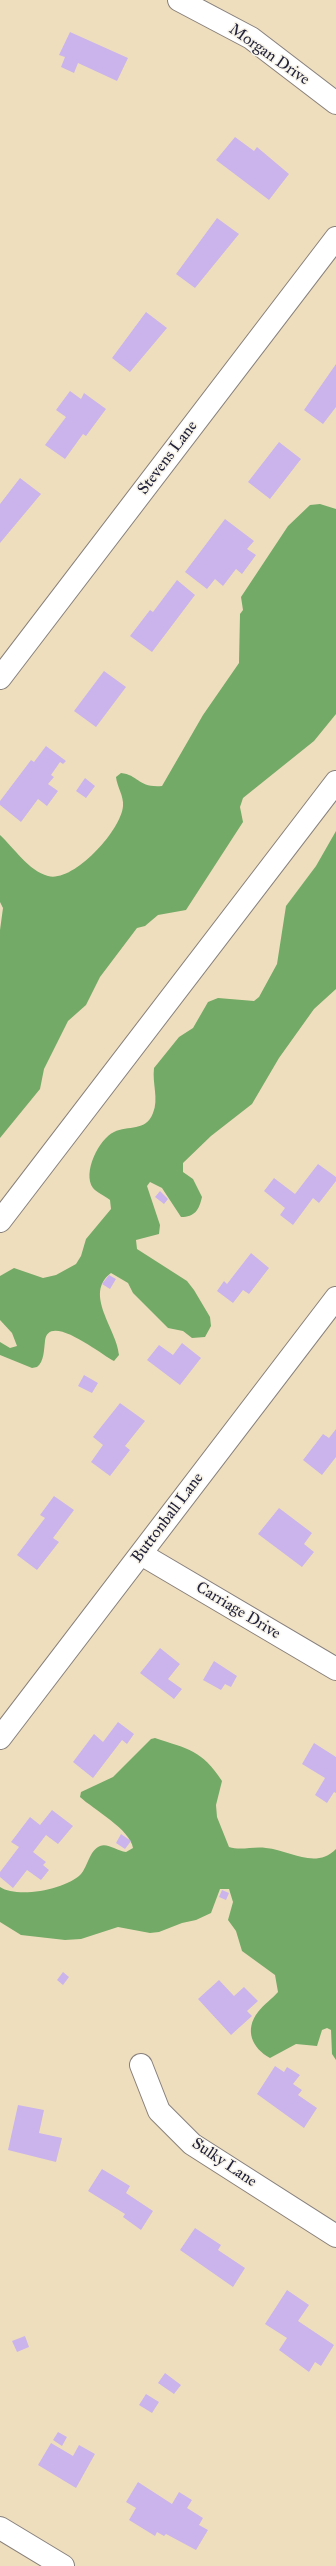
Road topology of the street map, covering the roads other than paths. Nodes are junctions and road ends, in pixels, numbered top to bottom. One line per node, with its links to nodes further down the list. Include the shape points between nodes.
1 (180, 0): 2 (street, Morgan Drive, via 251,38)
2 (336, 103)
3 (336, 238): 4 (street, Stevens Lane)
4 (0, 678)
5 (336, 782): 6 (street)
6 (0, 1221)
7 (336, 1298): 8 (street, Buttonball Lane)
8 (141, 1554): 9 (street, Carriage Drive); 10 (street, Buttonball Lane)
9 (336, 1669)
10 (0, 1738)
11 (141, 2065): 12 (street, Sulky Lane, via 159,2111 192,2144)
12 (336, 2236)
13 (0, 2528): 14 (street)
14 (63, 2566)

